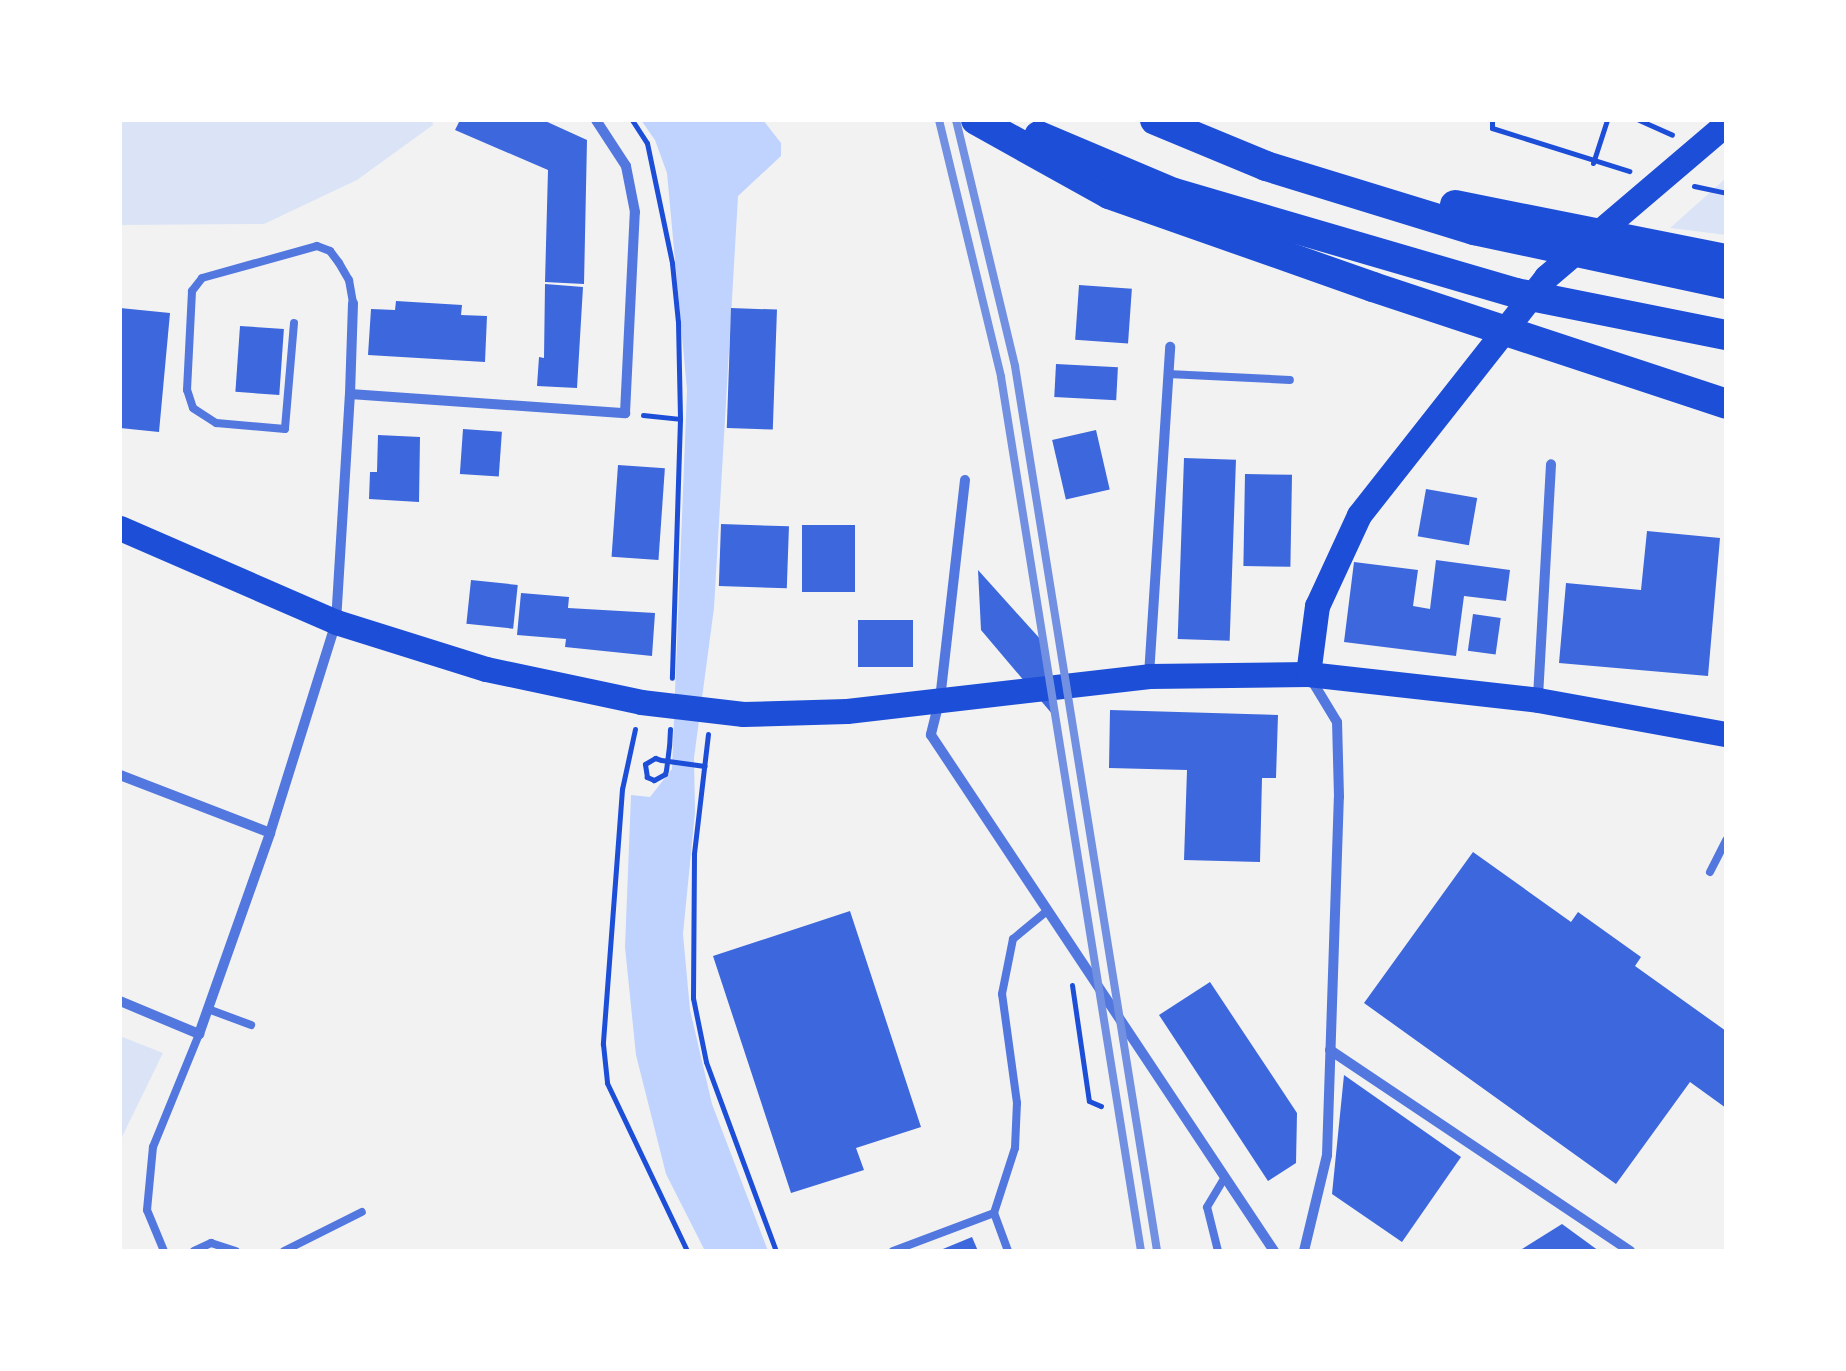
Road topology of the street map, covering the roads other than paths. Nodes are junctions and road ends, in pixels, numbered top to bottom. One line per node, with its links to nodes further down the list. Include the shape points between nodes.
1 (596, 120): 15 (street, via 626,166 635,212 625,413)
2 (976, 120): 16 (highway, via 1109,194)
3 (1002, 120): 11 (highway, via 1193,198 1516,294)
4 (1155, 120): 6 (highway)
5 (1726, 124): 21 (main road, via 1546,278 1359,515 1317,606)
6 (1266, 166): 7 (highway); 8 (highway, via 1474,230)
7 (1726, 259)
8 (1726, 284)
9 (353, 303): 10 (lane, via 349,280 330,250 317,246 202,278 192,292 193,408 216,423 286,429); 15 (street)
10 (294, 324)
11 (1726, 335)
12 (1170, 347): 13 (street)
13 (1168, 374): 14 (lane); 22 (street)
14 (1290, 380)
15 (350, 394): 20 (street)
16 (1726, 404)
17 (1551, 464): 24 (street)
18 (965, 480): 23 (street)
19 (120, 528): 20 (main road)
20 (336, 622): 23 (main road, via 486,668 641,702 744,714); 27 (street)
21 (1308, 674): 22 (main road); 24 (main road); 35 (street, via 1337,722)
22 (1149, 676): 23 (main road)
23 (940, 698): 30 (street, via 931,734)
24 (1538, 700): 25 (main road)
25 (1726, 734)
26 (120, 775): 27 (street)
27 (270, 834): 32 (street)
28 (1726, 840): 29 (lane)
29 (1710, 872)
30 (1048, 910): 36 (street); 38 (lane, via 1013,939 1002,994 1015,1148)
31 (120, 1001): 34 (street)
32 (208, 1009): 33 (lane); 34 (street)
33 (252, 1025)
34 (199, 1034): 39 (lane, via 153,1146 146,1210)
35 (1330, 1050): 47 (street, via 1326,1154); 48 (street)
36 (1224, 1176): 45 (lane, via 1207,1207); 46 (street)
37 (362, 1212): 42 (lane)
38 (994, 1213): 43 (lane); 44 (lane)
39 (164, 1251)
40 (194, 1251): 41 (lane, via 211,1244)
41 (236, 1251)
42 (284, 1251)
43 (893, 1251)
44 (1008, 1251)
45 (1218, 1251)
46 (1274, 1251)
47 (1304, 1251)
48 (1630, 1251)

